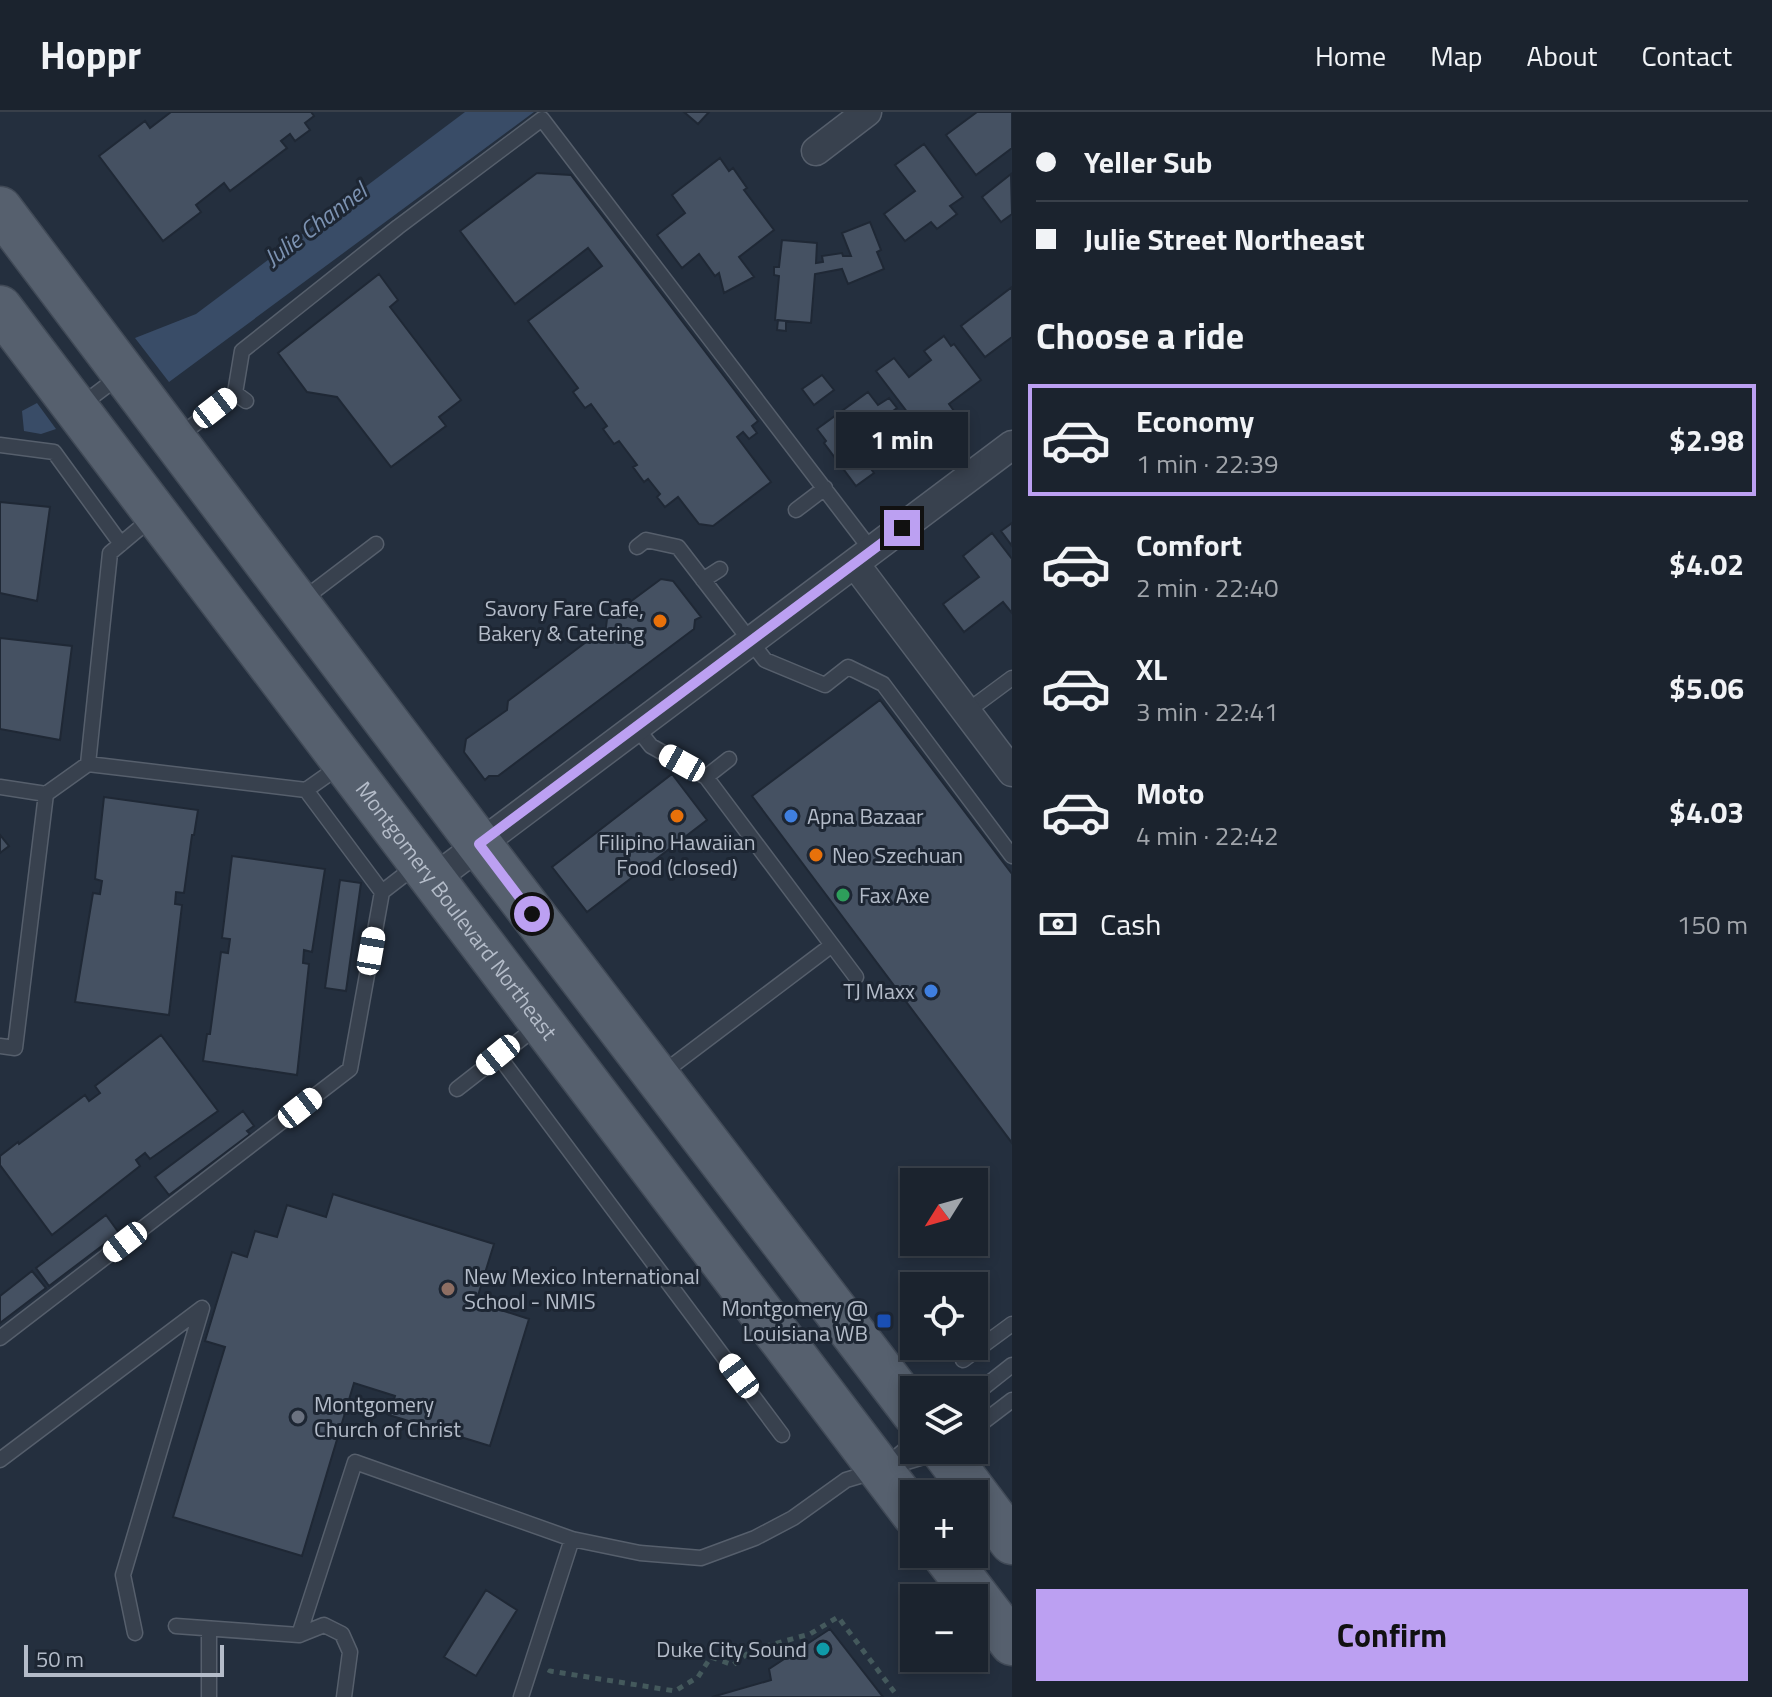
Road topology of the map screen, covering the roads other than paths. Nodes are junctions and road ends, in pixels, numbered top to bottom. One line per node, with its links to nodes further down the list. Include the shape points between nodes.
1 (867, 112): 2 (street)
2 (816, 151)
3 (0, 209): 5 (main road)
4 (0, 308): 6 (main road, Montgomery Boulevard Northeast)
5 (125, 373): 6 (lane); 7 (main road)
6 (76, 408): 12 (main road, Montgomery Boulevard Northeast)
7 (175, 439): 10 (lane, via 241,397 242,351 542,119); 19 (main road)
8 (0, 445): 13 (lane, via 54,452)
9 (1012, 445): 16 (street)
10 (825, 488): 11 (lane); 16 (lane)
11 (796, 510)
12 (157, 514): 13 (lane); 25 (main road, Montgomery Boulevard Northeast)
13 (121, 544): 26 (lane, via 110,553)
14 (376, 544): 19 (lane)
15 (637, 547): 18 (lane, via 646,540 678,547)
16 (864, 558): 20 (street); 22 (street)
17 (720, 569): 18 (lane)
18 (703, 580): 20 (lane)
19 (298, 604): 32 (main road)
20 (750, 642): 23 (street); 33 (lane, via 765,660 825,685 848,667 883,684)
21 (1012, 678): 22 (lane)
22 (966, 712): 27 (street)
23 (636, 727): 28 (lane, via 651,746); 32 (street)
24 (729, 759): 28 (lane)
25 (345, 762): 30 (lane); 34 (main road, Montgomery Boulevard Northeast)
26 (88, 764): 30 (lane); 31 (lane)
27 (1012, 772)
28 (706, 777): 36 (lane)
29 (0, 787): 31 (lane)
30 (306, 790): 35 (lane)
31 (46, 794): 39 (lane, via 15,1048)
32 (479, 844): 34 (street); 41 (main road)
33 (1012, 856)
34 (427, 871): 35 (lane); 38 (main road, Montgomery Boulevard Northeast)
35 (382, 892): 44 (lane, via 350,1069)
36 (832, 945): 37 (lane); 41 (lane)
37 (856, 977)
38 (542, 1023): 40 (lane); 56 (main road, Montgomery Boulevard Northeast)
39 (0, 1046)
40 (498, 1055): 42 (lane); 51 (lane)
41 (657, 1077): 48 (main road)
42 (457, 1089)
43 (1012, 1324): 45 (lane)
44 (0, 1338)
45 (988, 1342)
46 (1012, 1365): 47 (lane)
47 (988, 1384)
48 (900, 1395)
49 (1012, 1400): 50 (lane)
50 (988, 1416)
51 (782, 1435)
52 (0, 1460): 63 (lane, via 202,1308 123,1575)
53 (900, 1463): 56 (lane)
54 (900, 1463): 56 (lane)
55 (958, 1464): 59 (main road)
56 (881, 1471): 57 (main road, Montgomery Boulevard Northeast); 58 (lane, via 846,1480 793,1518 701,1558)
57 (900, 1496)
58 (572, 1539): 64 (lane, via 355,1462); 68 (lane)
59 (1012, 1542)
60 (955, 1568): 65 (main road)
61 (176, 1626): 62 (lane)
62 (209, 1629): 64 (lane); 66 (lane)
63 (135, 1633)
64 (299, 1635): 67 (lane, via 324,1625 342,1634 350,1652)
65 (1012, 1643)
66 (209, 1697)
67 (344, 1697)
68 (521, 1697)

